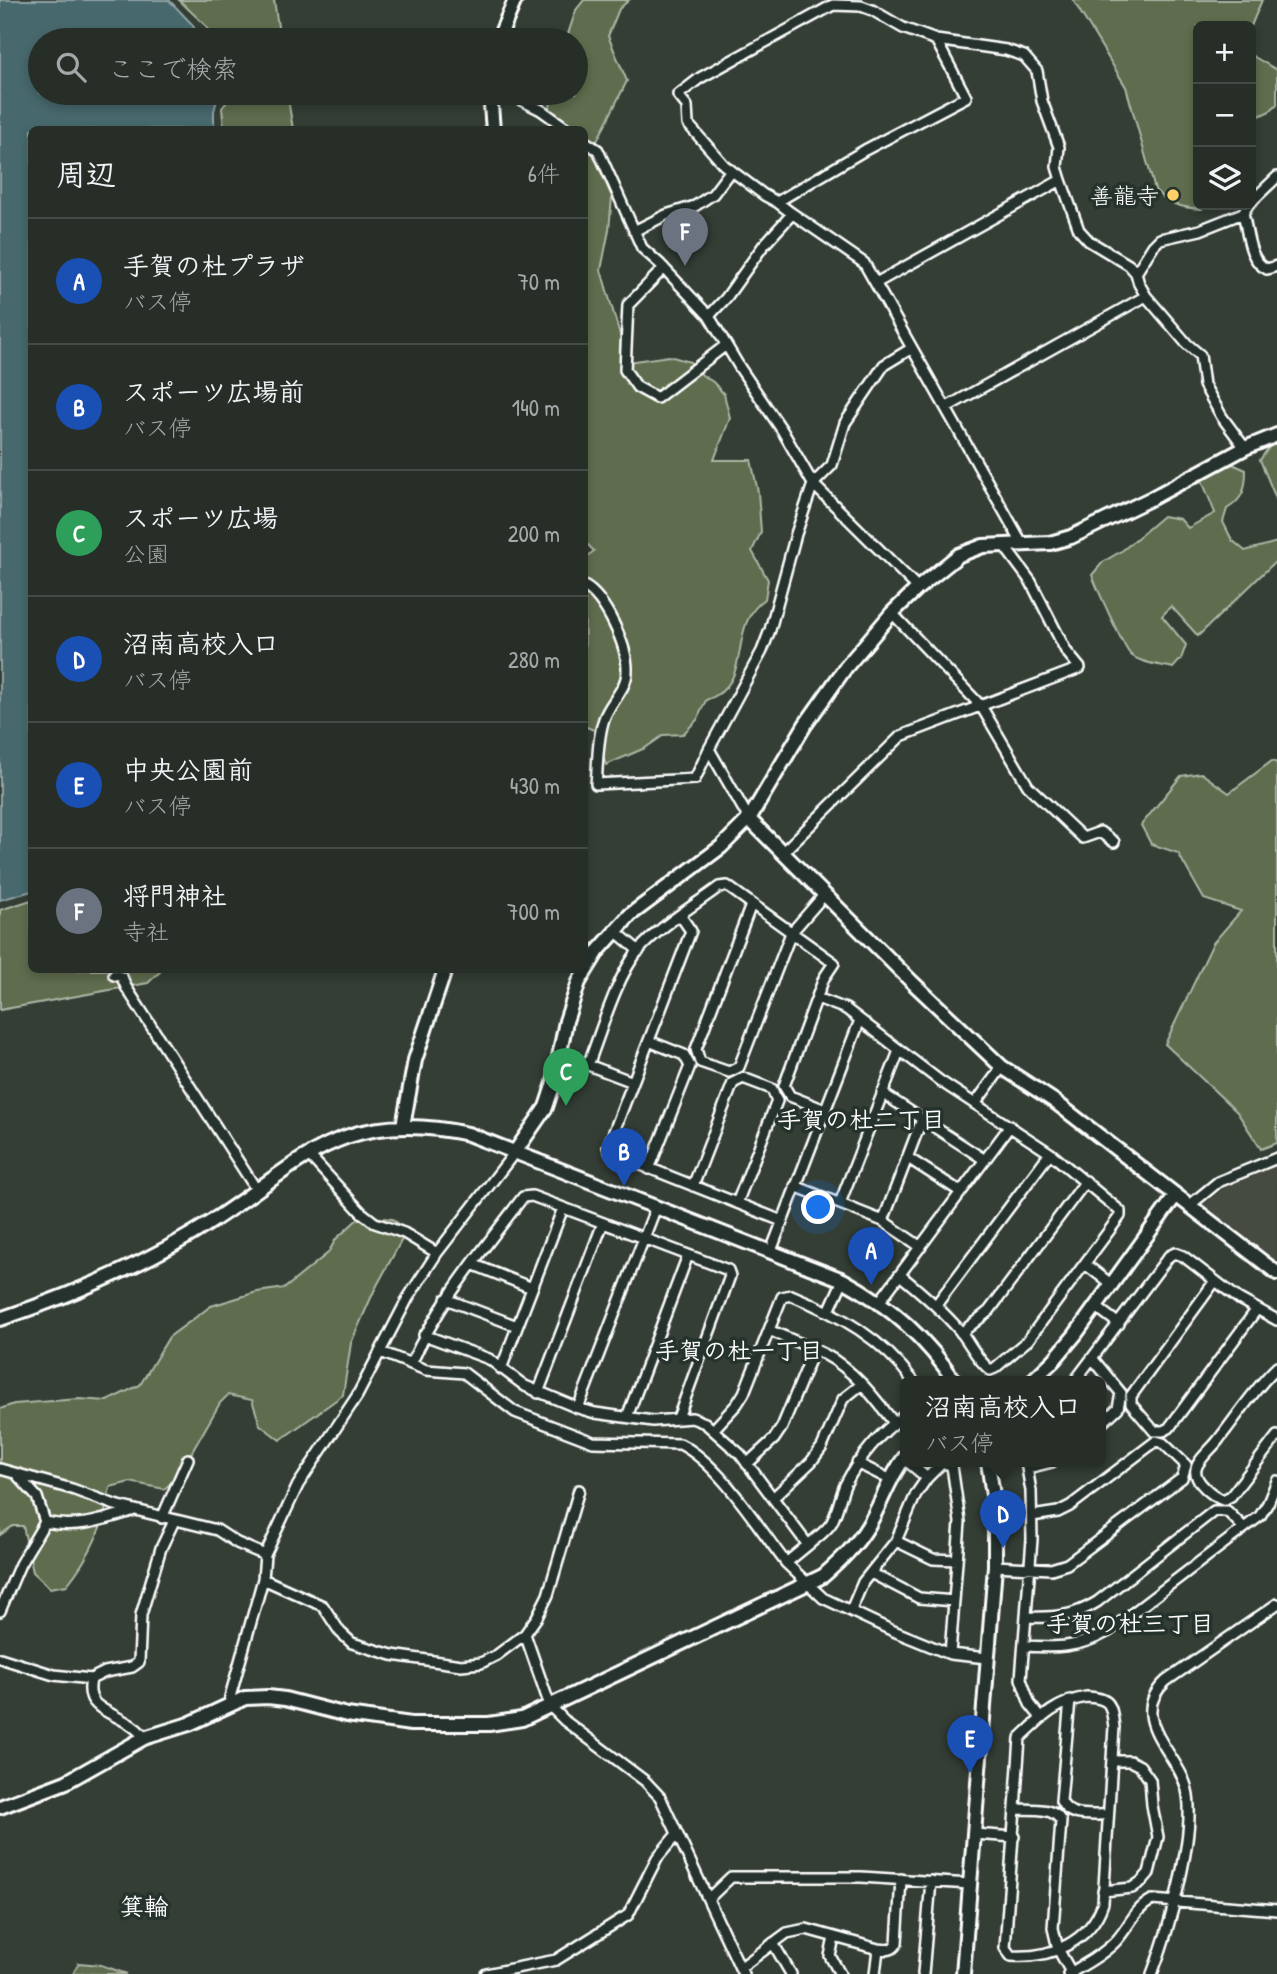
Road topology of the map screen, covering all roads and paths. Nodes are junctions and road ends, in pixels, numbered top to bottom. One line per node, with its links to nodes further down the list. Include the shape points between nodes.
1 (515, 0): 2 (street)
2 (503, 28)
3 (936, 40): 9 (street, via 861,6 833,5 700,78 678,95 687,106 688,124); 11 (street, via 1024,56 1037,71 1042,101 1059,147); 13 (street, via 966,97)
4 (491, 105): 6 (street)
5 (531, 105): 7 (street)
6 (493, 126)
7 (563, 126)
8 (588, 144): 17 (street, via 598,150)
9 (731, 170): 13 (street); 17 (street, via 713,194 695,206)
10 (1277, 177): 12 (street)
11 (1061, 180): 20 (street, via 1079,230); 21 (street)
12 (1256, 197)
13 (777, 202): 16 (street)
14 (1239, 210): 20 (street, via 1200,230 1160,239)
15 (1248, 210): 18 (street, via 1254,257 1267,270)
16 (792, 214): 21 (street, via 864,263); 23 (street)
17 (634, 231): 19 (street, via 642,248)
18 (1277, 266)
19 (664, 268): 23 (street); 24 (street, via 628,305 625,370 637,387 657,398)
20 (1136, 272): 22 (street)
21 (876, 283): 25 (street)
22 (1146, 296): 26 (street); 28 (street, via 1200,355 1204,385)
23 (709, 316): 24 (street)
24 (726, 345): 29 (street)
25 (912, 348): 26 (street); 29 (street, via 884,365 845,423 832,465)
26 (947, 407): 30 (street)
27 (1277, 435): 28 (street)
28 (1245, 447): 30 (street, via 1072,537)
29 (813, 484): 33 (street); 36 (street, via 770,630)
30 (1023, 545): 31 (street)
31 (1005, 547): 33 (street, via 984,546 959,555); 35 (street, via 1031,582 1066,651 1080,668)
32 (588, 588): 36 (street, via 607,607 628,671 604,719 596,785 695,779)
33 (918, 588): 34 (street)
34 (892, 613): 35 (street); 37 (street, via 805,725)
35 (981, 706): 38 (street, via 1028,786 1083,838 1100,832); 39 (street, via 901,736)
36 (709, 749): 37 (street)
37 (749, 819): 39 (street); 43 (street, via 721,847)
38 (1114, 842)
39 (782, 853): 40 (street)
40 (824, 895): 44 (street); 56 (street)
41 (751, 905): 42 (street, via 727,886 719,887); 44 (street); 44 (street, via 696,1049 700,1062 729,1072 739,1067)
42 (680, 915): 45 (street); 52 (street, via 691,931)
43 (614, 930): 45 (street); 46 (street)
44 (791, 933): 50 (street, via 834,963)
45 (639, 951): 55 (street, via 625,972)
46 (588, 967)
47 (444, 973): 62 (street, via 413,1067)
48 (585, 973): 54 (street)
49 (114, 975): 74 (street, via 122,977)
50 (817, 998): 51 (street); 60 (street, via 784,1086 790,1096)
51 (860, 1020): 53 (street); 60 (street)
52 (649, 1041): 57 (street); 70 (street, via 684,1055 690,1066)
53 (899, 1051): 58 (street); 59 (street)
54 (559, 1054): 55 (street); 64 (street, via 546,1107)
55 (588, 1065): 57 (street)
56 (1002, 1067): 59 (street); 76 (street)
57 (633, 1082): 70 (street, via 608,1147 611,1153)
58 (882, 1093): 61 (street); 78 (street)
59 (975, 1104): 63 (street)
60 (825, 1110): 73 (street)
61 (922, 1119): 67 (street); 69 (street)
62 (403, 1126): 64 (street, via 468,1134); 66 (street, via 360,1131)
63 (1010, 1126): 65 (street); 69 (street)
64 (515, 1152): 80 (street); 88 (street)
65 (1049, 1153): 71 (street); 100 (street)
66 (308, 1154): 74 (street); 88 (street, via 375,1223 404,1233)
67 (908, 1158): 75 (street); 83 (street)
68 (1277, 1158): 79 (street, via 1218,1182)
69 (985, 1160): 75 (street)
70 (649, 1169): 72 (street)
71 (1086, 1181): 91 (street, via 1120,1216); 109 (street, via 989,1311)
72 (693, 1186): 77 (street); 77 (street, via 733,1083 743,1078 772,1089 778,1101)
73 (795, 1186): 78 (street); 82 (street)
74 (256, 1189): 104 (street, via 151,1258 111,1278)
75 (961, 1192): 86 (street)
76 (1176, 1195): 79 (street); 96 (street)
77 (737, 1203): 82 (street)
78 (840, 1203): 83 (street)
79 (1190, 1205): 92 (street)
80 (656, 1207): 85 (street); 87 (street)
81 (563, 1209): 84 (street); 90 (street, via 532,1196 523,1197); 97 (street)
82 (782, 1221): 87 (street)
83 (883, 1221): 86 (street)
84 (603, 1223): 85 (street); 124 (street)
85 (644, 1238): 89 (street); 125 (street)
86 (921, 1247): 93 (street)
87 (771, 1251): 94 (street)
88 (437, 1253): 112 (street)
89 (688, 1255): 126 (street); 127 (street, via 728,1270 730,1276)
90 (472, 1264): 97 (street); 98 (street)
91 (1085, 1264): 96 (street); 109 (street, via 1028,1340 995,1368 983,1365)
92 (1277, 1273)
93 (900, 1275): 99 (street); 100 (street)
94 (843, 1280): 99 (street); 103 (street)
95 (1215, 1281): 102 (street); 102 (street, via 1131,1396 1131,1404 1154,1431 1169,1428); 106 (street, via 1175,1253)
96 (1111, 1284): 101 (street)
97 (532, 1288): 107 (street)
98 (446, 1299): 107 (street); 110 (street)
99 (880, 1301): 118 (street, via 931,1349)
100 (936, 1305): 109 (street)
101 (1095, 1306): 106 (street); 119 (street)
102 (1257, 1309): 105 (street)
103 (830, 1311): 108 (street, via 791,1294 782,1297); 117 (street, via 886,1349)
104 (0, 1319)
105 (1277, 1320)
106 (1119, 1324): 113 (street)
107 (517, 1326): 116 (street)
108 (768, 1330): 111 (street); 131 (street, via 744,1394)
109 (961, 1333)
110 (424, 1335): 114 (street); 116 (street, via 489,1359)
111 (814, 1350): 123 (street); 135 (street, via 782,1427)
112 (381, 1352): 114 (street); 157 (street, via 298,1485)
113 (1093, 1359): 120 (street); 121 (street)
114 (411, 1364): 159 (street, via 464,1374 514,1412 593,1442 680,1444 720,1477)
115 (1277, 1367): 132 (street, via 1200,1462 1197,1478 1215,1497 1231,1496)
116 (501, 1369): 124 (street)
117 (909, 1376)
118 (951, 1376)
119 (1037, 1376)
120 (1079, 1376)
121 (1105, 1376)
122 (1106, 1377): 129 (street, via 1121,1393 1118,1408)
123 (862, 1384): 130 (street); 148 (street, via 843,1399 811,1462)
124 (538, 1392): 125 (street)
125 (578, 1408): 126 (street)
126 (627, 1417): 127 (street)
127 (678, 1418): 131 (street, via 692,1418)
128 (900, 1419): 130 (street)
129 (1106, 1419)
130 (894, 1423): 134 (street)
131 (713, 1430): 135 (street)
132 (1277, 1436)
133 (188, 1459): 151 (street)
134 (857, 1463): 144 (street); 156 (street, via 832,1521)
135 (747, 1464): 148 (street)
136 (900, 1465): 144 (street)
137 (914, 1467): 145 (street)
138 (939, 1467): 145 (street)
139 (952, 1467): 158 (street, via 960,1522)
140 (989, 1467): 160 (street, via 995,1509)
141 (1027, 1467): 150 (street)
142 (0, 1469): 143 (street)
143 (17, 1474): 149 (street); 153 (street, via 37,1497)
144 (889, 1479): 164 (street, via 857,1543)
145 (927, 1479): 155 (street)
146 (1277, 1481): 154 (street, via 1260,1516)
147 (579, 1490): 170 (street, via 548,1595)
148 (774, 1498): 156 (street)
149 (134, 1510): 151 (street); 153 (street, via 88,1524)
150 (1032, 1516): 161 (street); 161 (street, via 1070,1506 1156,1441 1186,1465 1182,1478 1074,1560 1051,1569)
151 (162, 1518): 152 (street)
152 (174, 1521): 157 (street, via 217,1530); 175 (street, via 141,1615 138,1662)
153 (46, 1522): 168 (street, via 20,1564)
154 (1244, 1528): 169 (street, via 1227,1511 1214,1511 1081,1612); 171 (street, via 1090,1642 1064,1648)
155 (896, 1541): 158 (street, via 933,1559); 162 (street)
156 (808, 1545): 159 (street)
157 (265, 1555): 163 (street)
158 (957, 1560): 165 (street)
159 (786, 1563): 164 (street)
160 (995, 1566): 161 (street); 174 (street)
161 (1030, 1569): 169 (street)
162 (871, 1573): 165 (street, via 919,1598); 167 (street)
163 (262, 1579): 170 (street, via 323,1606 352,1643 392,1655 461,1665 481,1663); 177 (street)
164 (809, 1584): 167 (street, via 823,1598); 178 (street)
165 (954, 1601): 172 (street)
166 (1277, 1604): 193 (street, via 1166,1681 1151,1704 1153,1725 1188,1794 1187,1837)
167 (850, 1610): 172 (street)
168 (0, 1611)
169 (1026, 1617): 171 (street)
170 (525, 1634): 178 (street)
171 (1024, 1646): 179 (street, via 1021,1679)
172 (950, 1654): 174 (street)
173 (0, 1658): 175 (street, via 54,1675)
174 (986, 1658): 186 (street)
175 (91, 1679): 180 (street, via 93,1702)
176 (1070, 1700): 179 (street); 181 (street, via 1100,1698 1111,1706); 184 (street, via 1061,1801 1070,1813)
177 (230, 1705): 178 (street, via 245,1698 268,1697 380,1721 452,1726 522,1719); 180 (street)
178 (550, 1706): 185 (street, via 645,1781 660,1797)
179 (1041, 1718): 183 (street, via 1020,1738)
180 (144, 1738): 182 (street, via 66,1782)
181 (1112, 1761): 184 (street); 191 (street, via 1130,1760 1150,1780 1158,1837 1149,1873 1142,1881 1132,1888)
182 (0, 1807)
183 (1016, 1809): 187 (street); 198 (street, via 1050,1811 1061,1821 1053,1928)
184 (1108, 1815): 191 (street)
185 (677, 1834): 192 (street); 200 (street, via 657,1858 628,1915 556,1960)
186 (974, 1835): 187 (street); 190 (street)
187 (1014, 1837): 198 (street, via 1005,1948 1011,1956 1031,1957)
188 (901, 1879): 189 (street); 192 (street, via 731,1877); 197 (street, via 897,1942 888,1950)
189 (931, 1881): 190 (street); 204 (street)
190 (970, 1884): 205 (street)
191 (1103, 1891): 198 (street, via 1103,1903 1090,1929)
192 (708, 1899): 199 (street)
193 (1174, 1901): 194 (street); 206 (street, via 1144,1904 1115,1942); 207 (street)
194 (1277, 1910)
195 (834, 1938): 196 (street, via 806,1929 787,1933); 197 (street); 202 (street, via 830,1956)
196 (773, 1943): 199 (street); 201 (street)
197 (878, 1949): 203 (street)
198 (1058, 1950): 206 (street)
199 (741, 1971)
200 (486, 1974)
201 (791, 1974)
202 (840, 1974)
203 (874, 1974)
204 (923, 1974)
205 (964, 1974)
206 (1070, 1974)
207 (1152, 1974)

